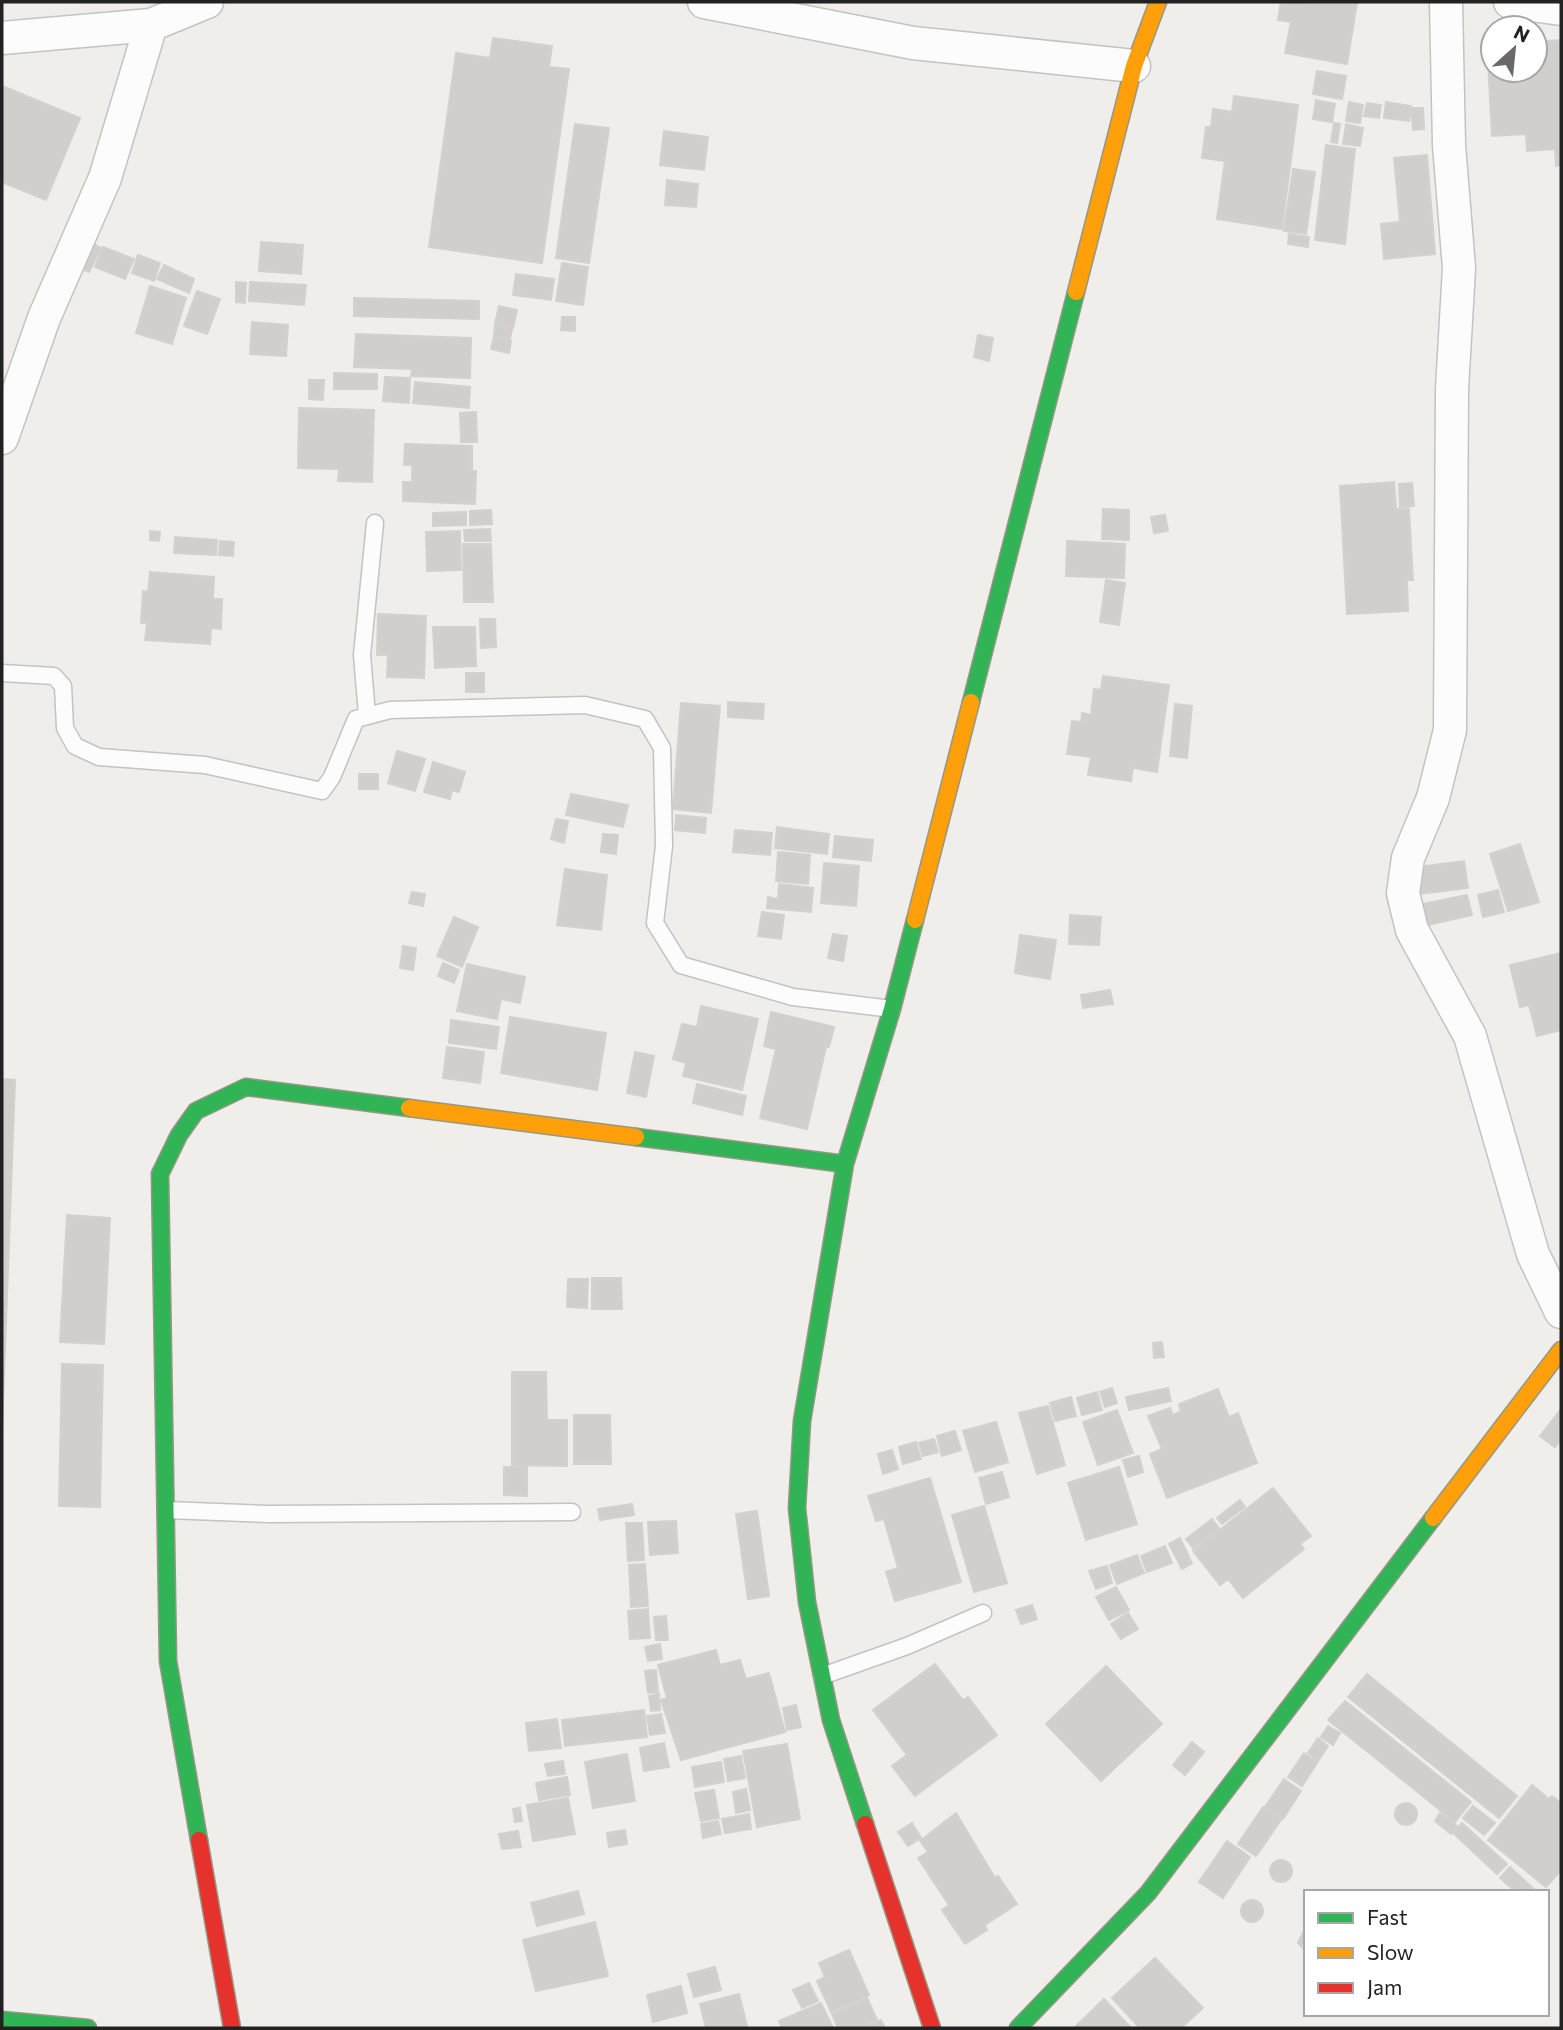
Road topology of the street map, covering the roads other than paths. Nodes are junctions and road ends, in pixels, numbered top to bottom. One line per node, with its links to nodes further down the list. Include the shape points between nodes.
1 (207, 2): 7 (street)
2 (704, 2): 9 (street, via 913,43)
3 (1158, 2): 9 (street)
4 (1446, 2): 16 (street, via 1449,145 1459,268 1452,389 1450,730 1433,797 1408,858 1403,894 1412,930 1470,1036 1533,1254)
5 (1510, 2): 6 (street)
6 (1561, 9)
7 (151, 25): 8 (street); 10 (street, via 105,178 44,318)
8 (2, 38)
9 (1134, 66): 14 (street)
10 (2, 438)
11 (375, 523): 13 (lane, via 362,655)
12 (2, 673): 13 (lane, via 54,676 63,686 65,727 75,746 99,757 205,765 323,791 349,730 356,719)
13 (367, 715): 14 (lane, via 390,709 585,705 645,719 662,748 664,846 655,923 681,965 793,997)
14 (892, 1009): 15 (street)
15 (845, 1164): 18 (street, via 246,1087 196,1111 160,1174); 21 (street, via 802,1421 797,1508 807,1602)
16 (1561, 1312)
17 (1561, 1350): 26 (street, via 1149,1893)
18 (167, 1510): 19 (lane, via 268,1514); 24 (street, via 168,1661)
19 (572, 1512)
20 (983, 1613): 21 (lane)
21 (822, 1676): 25 (street, via 831,1720)
22 (2, 2020): 23 (street)
23 (88, 2028)
24 (232, 2028)
25 (932, 2028)
26 (1018, 2028)

